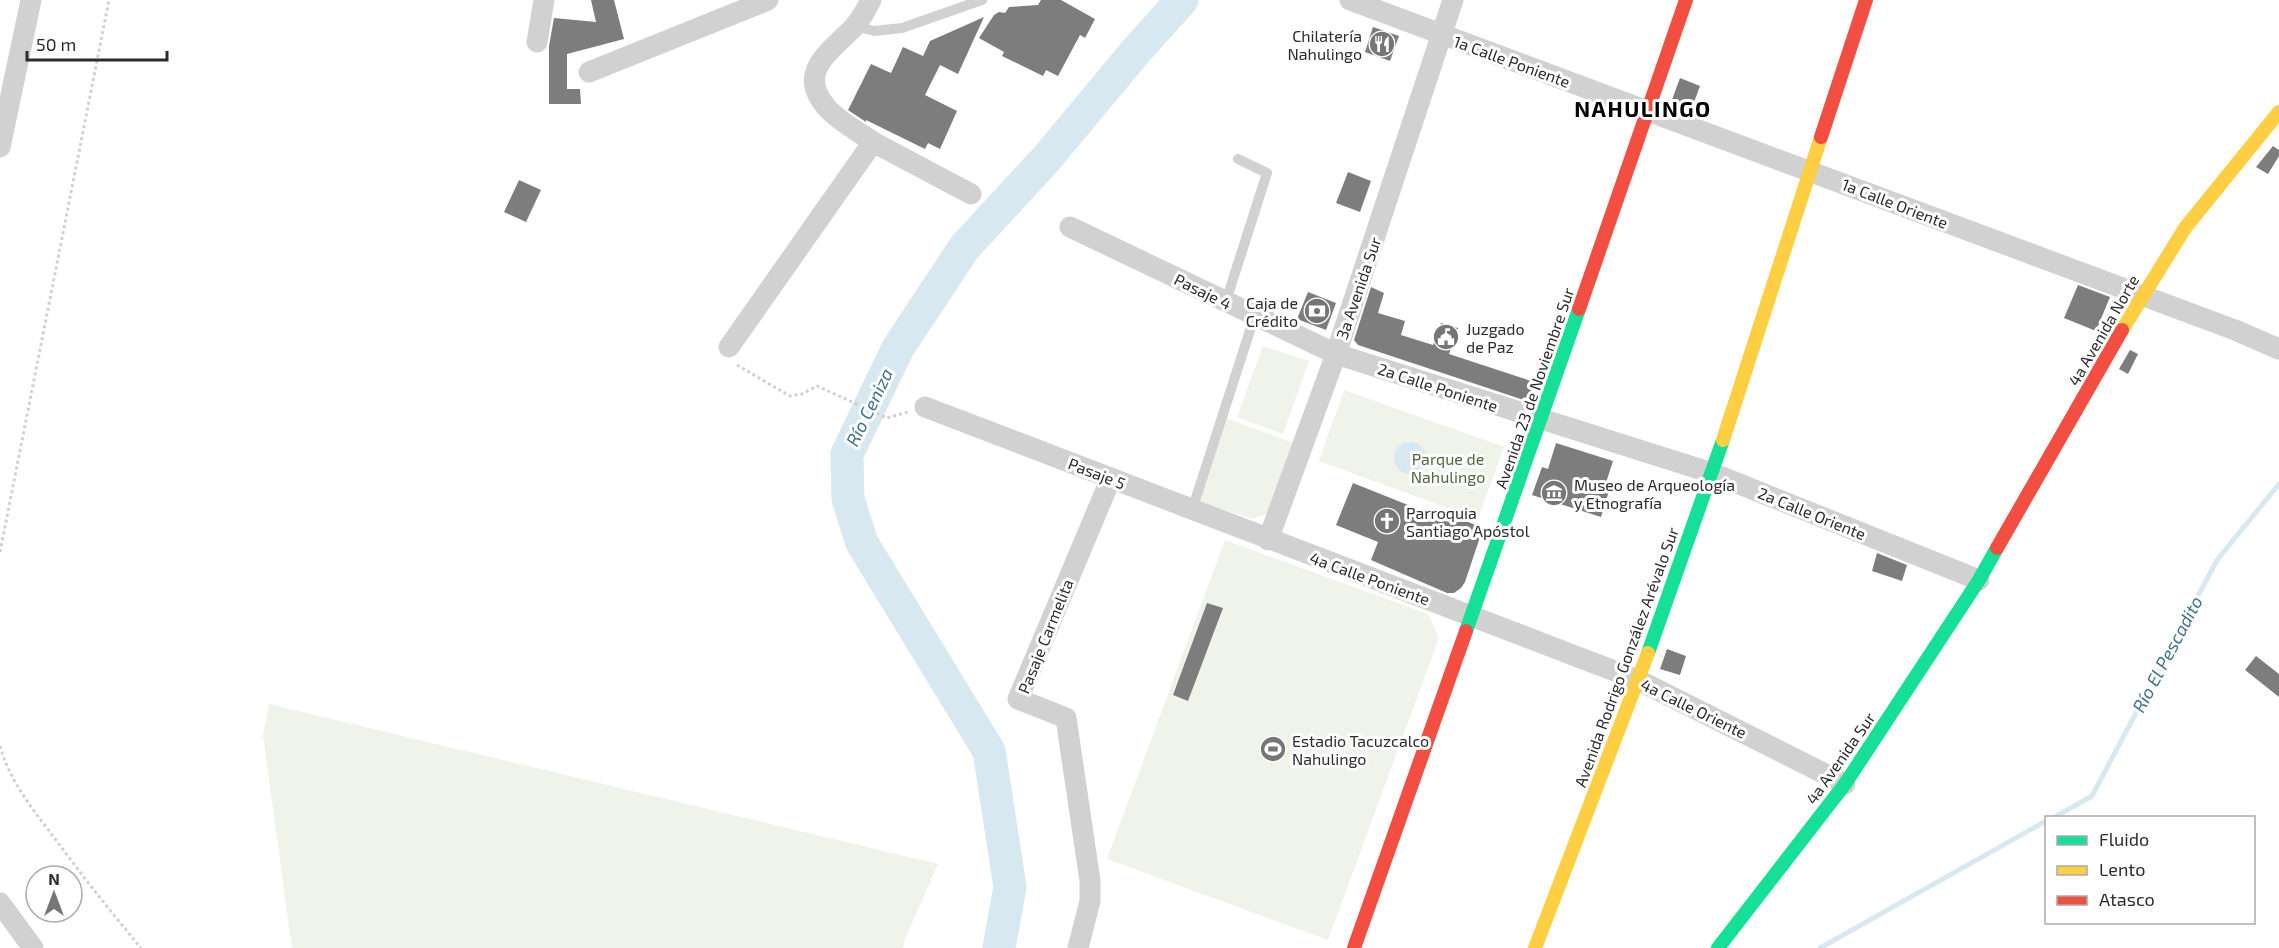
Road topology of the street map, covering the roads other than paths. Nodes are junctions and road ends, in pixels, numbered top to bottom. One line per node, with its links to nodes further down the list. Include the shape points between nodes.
1 (31, 0): 17 (street)
2 (544, 0): 12 (street)
3 (768, 0): 13 (street)
4 (871, 0): 10 (street)
5 (982, 0): 10 (lane, via 902,28 874,31)
6 (1350, 0): 11 (street, 1a Calle Poniente)
7 (1453, 0): 11 (street, 3a Avenida Sur)
8 (1686, 0): 14 (street, Avenida 23 de Noviembre Sur)
9 (1866, 0): 19 (street, Avenida Rodrigo González Arévalo Sur)
10 (855, 26): 16 (street, via 814,73 815,92 830,111)
11 (1443, 35): 14 (street, 1a Calle Poniente); 27 (street, 3a Avenida Sur)
12 (537, 42)
13 (589, 72)
14 (1649, 111): 19 (street, 1a Calle Oriente); 29 (street, Avenida 23 de Noviembre Sur)
15 (2279, 112): 22 (street, 4a Avenida Norte, via 2185,228)
16 (873, 142): 20 (street); 25 (street)
17 (0, 147)
18 (1238, 159): 23 (lane, via 1268,173)
19 (1810, 171): 22 (street, 1a Calle Oriente); 30 (street, Avenida Rodrigo González Arévalo Sur)
20 (971, 194)
21 (1070, 227): 23 (street, Pasaje 4)
22 (2141, 296): 26 (street, 1a Calle Oriente); 34 (street, 4a Avenida Norte)
23 (1226, 302): 24 (street, Pasaje 4)
24 (1255, 315): 27 (street, Pasaje 4); 32 (lane)
25 (729, 347)
26 (2279, 349)
27 (1336, 354): 29 (street, 2a Calle Poniente); 33 (street, 3a Avenida Sur)
28 (925, 407): 31 (street, Pasaje 5)
29 (1539, 420): 30 (street, 2a Calle Oriente); 35 (street, Avenida 23 de Noviembre Sur)
30 (1712, 473): 34 (street, 2a Calle Oriente); 36 (street, Avenida Rodrigo González Arévalo Sur)
31 (1111, 478): 32 (street, Pasaje 5); 40 (street, Pasaje Carmelita, via 1018,699 1066,718 1090,881 1090,901)
32 (1192, 510): 33 (street, Pasaje 5)
33 (1268, 540): 35 (street, 4a Calle Poniente)
34 (1979, 580): 37 (street, 4a Avenida Sur)
35 (1472, 616): 36 (street, 4a Calle Oriente); 41 (street, Avenida 23 de Noviembre Sur)
36 (1638, 680): 37 (street, 4a Calle Oriente); 42 (street, Avenida Rodrigo González Arévalo Sur)
37 (1845, 784): 43 (street, 4a Avenida Sur)
38 (0, 903): 39 (street)
39 (33, 948)
40 (1078, 948)
41 (1354, 948)
42 (1535, 948)
43 (1718, 948)

